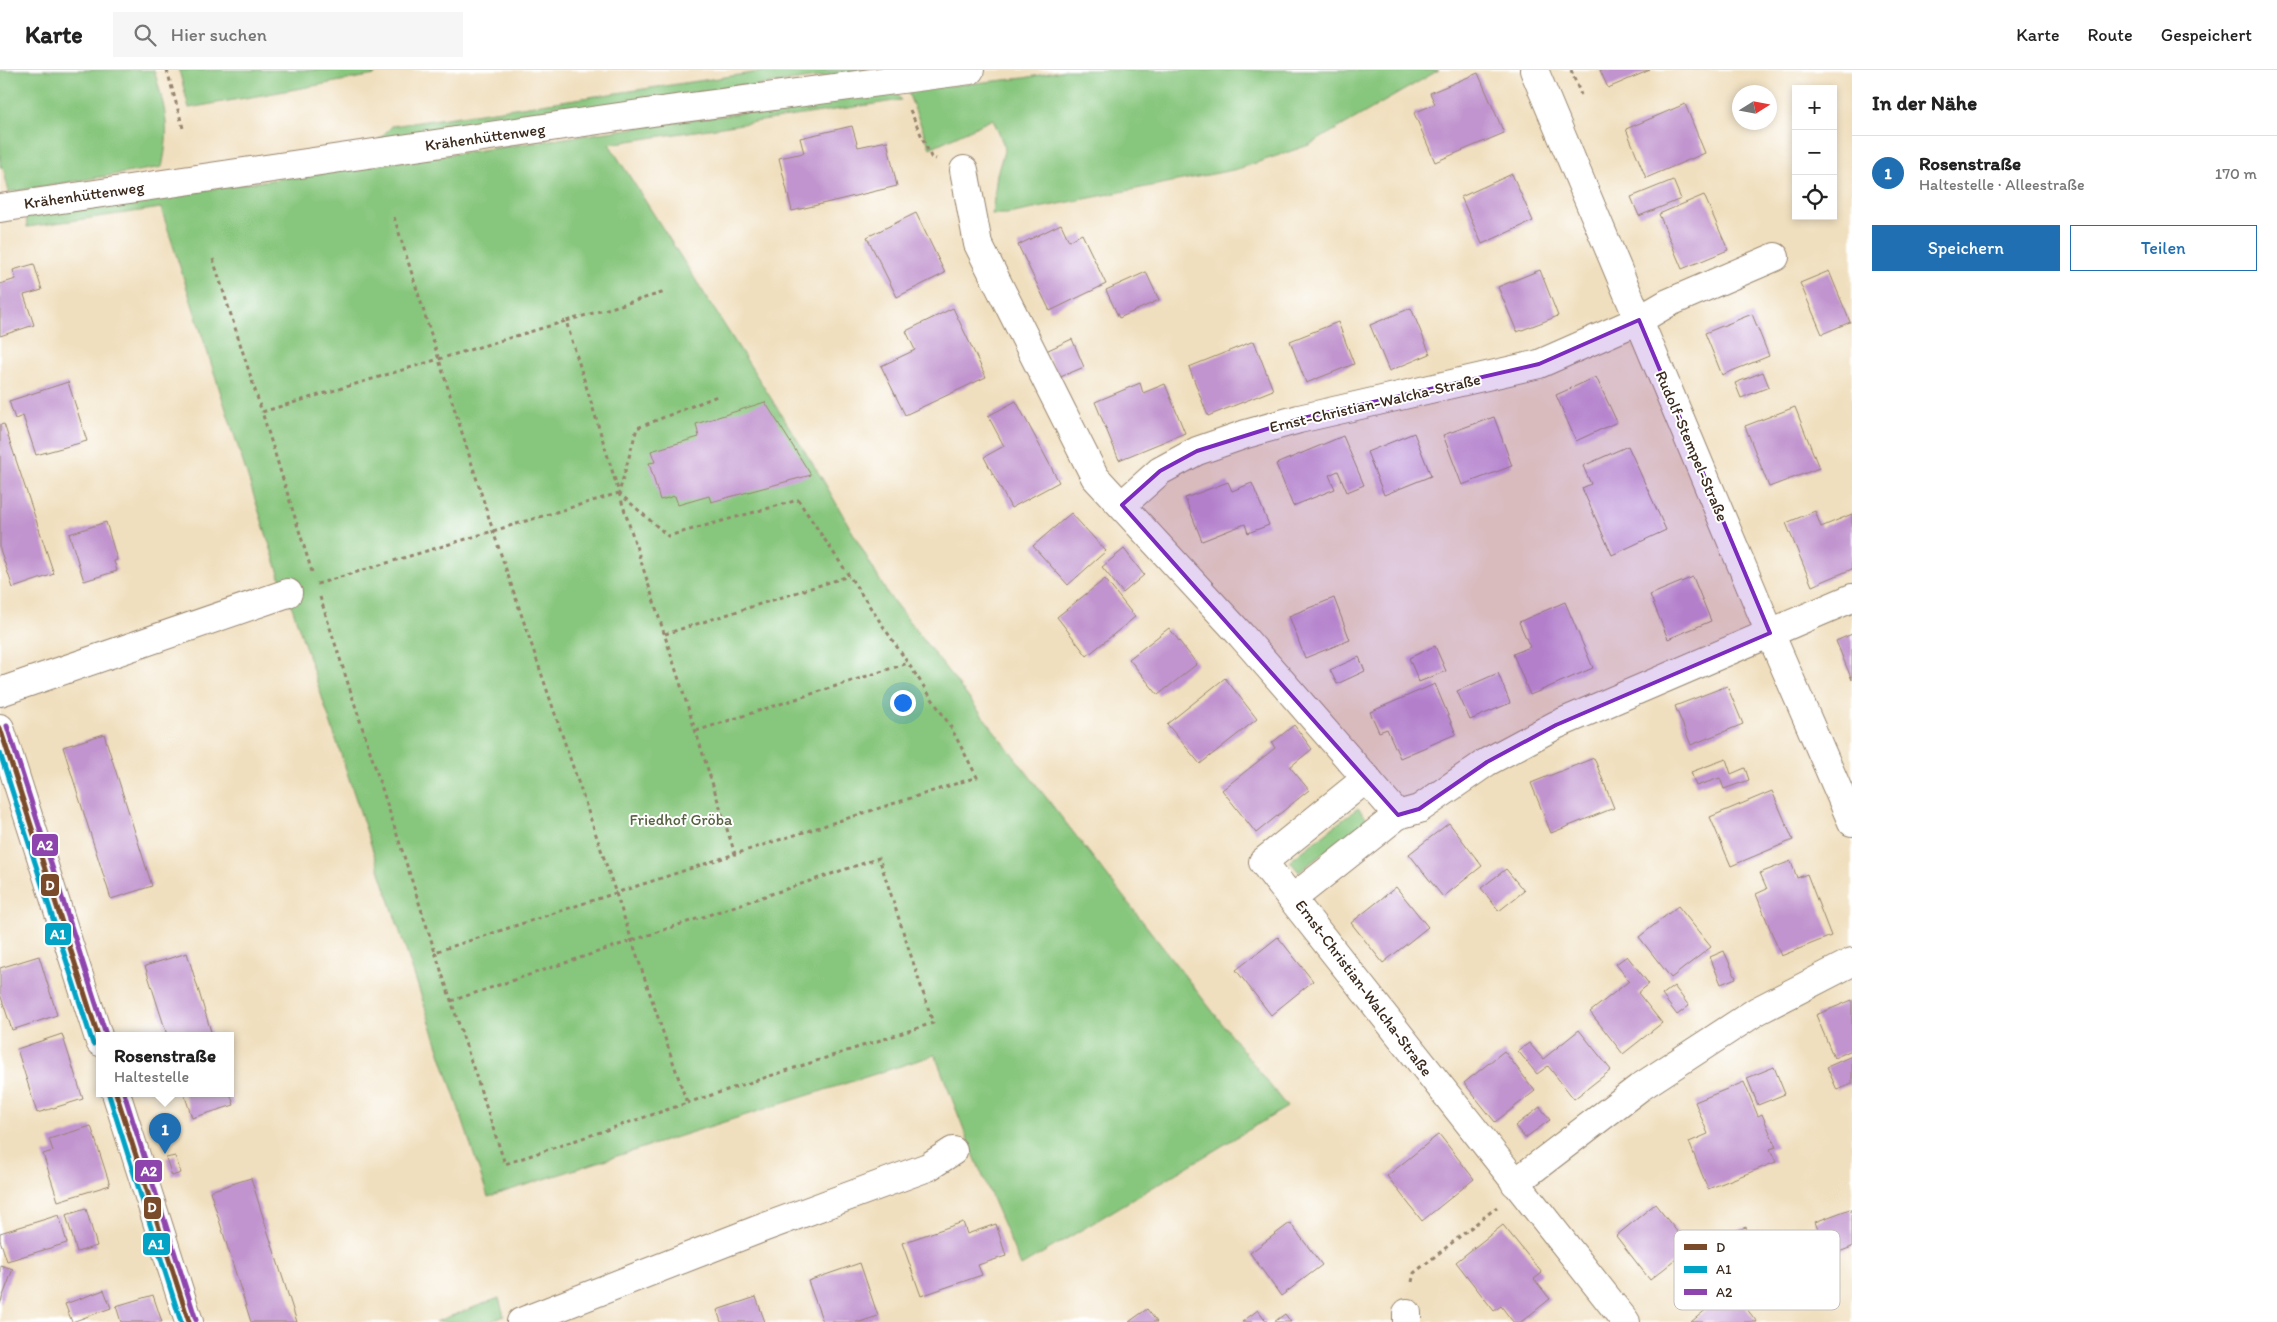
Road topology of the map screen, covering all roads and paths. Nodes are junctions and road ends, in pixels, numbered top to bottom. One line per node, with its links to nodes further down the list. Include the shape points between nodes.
1 (167, 70): 5 (path)
2 (970, 70): 4 (street, Krähenhüttenweg)
3 (1534, 70): 12 (street, Rudolf-Stempel-Straße)
4 (900, 79): 6 (path, via 931,157); 7 (street, Krähenhüttenweg, via 652,112)
5 (182, 128)
6 (964, 170): 18 (street, via 978,244 1094,477)
7 (0, 208)
8 (394, 217): 14 (path)
9 (1775, 257): 12 (street, Ernst-Christian-Walcha-Straße, via 1668,303)
10 (213, 259): 16 (path)
11 (665, 292): 13 (path)
12 (1639, 320): 18 (street, Ernst-Christian-Walcha-Straße, via 1539,364 1299,419 1197,451 1160,471); 24 (street, Rudolf-Stempel-Straße)
13 (566, 321): 14 (path); 17 (path)
14 (438, 359): 16 (path); 19 (path)
15 (717, 396): 17 (path, via 637,428)
16 (262, 412): 21 (path)
17 (619, 493): 19 (path); 20 (path, via 668,536 798,500); 25 (path)
18 (1122, 505): 30 (street)
19 (492, 531): 21 (path); 34 (path)
20 (849, 576): 25 (path); 26 (path)
21 (316, 584): 22 (path); 37 (path)
22 (288, 593): 27 (street)
23 (1852, 598): 24 (street, Ernst-Christian-Walcha-Straße)
24 (1770, 633): 31 (street, Ernst-Christian-Walcha-Straße, via 1556,725 1487,762 1419,809); 32 (street, Rudolf-Stempel-Straße)
25 (664, 634): 29 (path)
26 (908, 663): 29 (path); 33 (path, via 949,724 977,778)
27 (0, 692)
28 (0, 728): 40 (street)
29 (696, 731): 33 (path)
30 (1367, 778): 31 (street); 35 (street, via 1263,862)
31 (1398, 815): 35 (street, Ernst-Christian-Walcha-Straße)
32 (1852, 822)
33 (736, 854): 34 (path)
34 (614, 893): 36 (path); 37 (path)
35 (1292, 899): 44 (street, Ernst-Christian-Walcha-Straße)
36 (630, 941): 39 (path); 42 (path); 42 (path, via 879,858 933,1023)
37 (435, 952): 39 (path)
38 (1852, 962): 44 (street, via 1756,1011 1647,1082)
39 (451, 1001): 42 (path, via 505,1164)
40 (97, 1032)
41 (117, 1097): 46 (street)
42 (687, 1103)
43 (953, 1151): 47 (street, via 928,1168 756,1230)
44 (1517, 1186): 45 (path, via 1414,1273); 48 (street, Ernst-Christian-Walcha-Straße)
45 (1407, 1317)
46 (189, 1322)
47 (522, 1322)
48 (1626, 1322)

